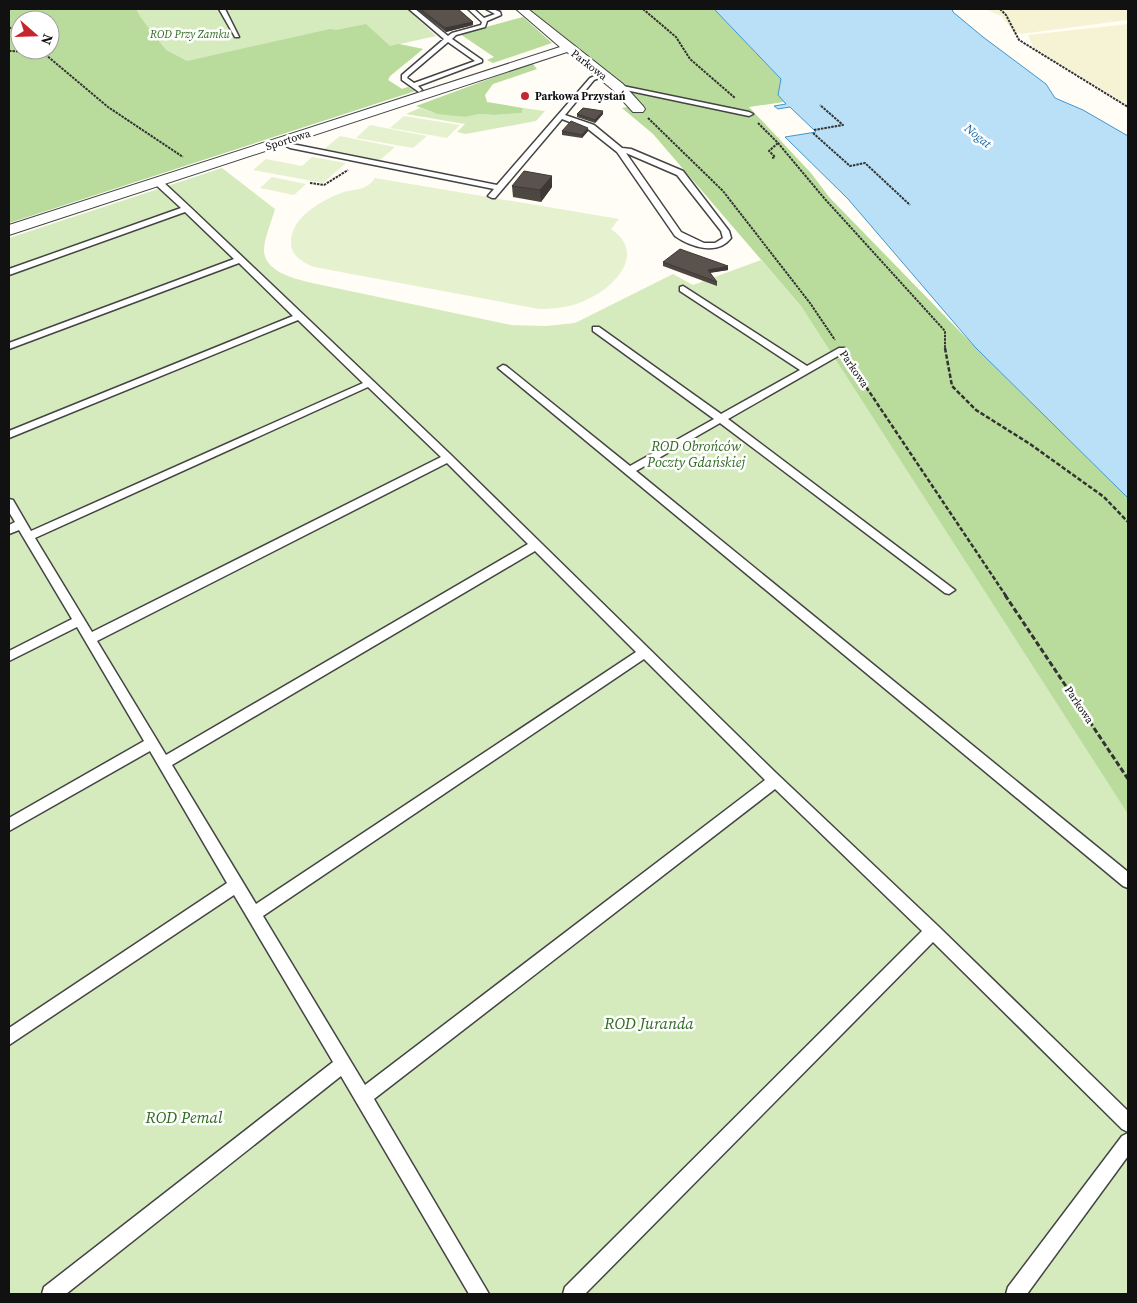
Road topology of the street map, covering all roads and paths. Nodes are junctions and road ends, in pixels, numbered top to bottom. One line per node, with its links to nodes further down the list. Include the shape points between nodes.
1 (222, 9): 9 (lane)
2 (412, 9): 10 (lane)
3 (471, 9): 8 (lane)
4 (489, 9): 8 (lane, via 498,15)
5 (521, 9): 11 (street, Parkowa)
6 (643, 9): 20 (path, via 676,37 690,59 737,99)
7 (1000, 9): 18 (path, via 1006,14 1019,40)
8 (483, 20): 10 (lane, via 485,23 479,28)
9 (237, 36)
10 (447, 39): 14 (lane, via 405,74 404,79); 14 (lane, via 480,60)
11 (568, 48): 13 (street, Parkowa); 16 (street, Sportowa)
12 (52, 60): 27 (path, via 108,107)
13 (602, 75): 15 (street, Parkowa); 21 (lane, via 592,79)
14 (414, 85): 16 (lane)
15 (618, 87): 19 (street, Parkowa); 20 (lane)
16 (426, 94): 22 (street, Sportowa)
17 (820, 105): 32 (path, via 843,125 814,132 850,166 864,162)
18 (1128, 107)
19 (638, 109): 41 (path, Parkowa, via 723,192 810,303)
20 (749, 114): 23 (path)
21 (560, 116): 24 (lane, via 591,127); 30 (lane)
22 (282, 142): 26 (lane); 27 (street, Sportowa)
23 (778, 143): 25 (path, via 769,151 775,157); 50 (path, via 945,331 945,351 952,386 976,410 1104,497)
24 (620, 150): 24 (lane, via 678,234 690,241 712,246 725,242 726,231 680,173)
25 (772, 158)
26 (360, 161): 29 (path, via 324,186); 30 (lane)
27 (200, 169): 28 (street, Sportowa)
28 (158, 182): 33 (lane); 34 (street, Sportowa)
29 (310, 183)
30 (499, 188): 31 (lane)
31 (492, 196)
32 (910, 205)
33 (187, 209): 35 (lane); 36 (lane)
34 (9, 230)
35 (240, 260): 38 (lane); 40 (lane)
36 (9, 272)
37 (683, 289): 43 (lane)
38 (300, 316): 44 (lane); 46 (lane)
39 (596, 329): 45 (lane)
40 (9, 346)
41 (842, 350): 43 (lane); 60 (path, Parkowa)
42 (503, 368): 48 (lane)
43 (806, 370): 45 (lane)
44 (370, 383): 47 (lane); 51 (lane)
45 (721, 419): 48 (lane); 53 (lane)
46 (9, 435)
47 (448, 458): 52 (lane); 55 (lane)
48 (629, 471): 63 (lane)
49 (9, 503): 51 (lane)
50 (1128, 522)
51 (20, 530): 54 (lane)
52 (536, 546): 56 (lane); 59 (lane)
53 (949, 590)
54 (79, 621): 55 (lane); 57 (lane)
55 (90, 639): 58 (lane)
56 (645, 652): 61 (lane); 65 (lane)
57 (9, 656)
58 (152, 743): 59 (lane); 62 (lane)
59 (164, 763): 64 (lane)
60 (1128, 779)
61 (775, 781): 66 (lane); 69 (lane)
62 (9, 825)
63 (1128, 882)
64 (236, 885): 65 (lane); 67 (lane)
65 (254, 914): 68 (lane)
66 (933, 931): 70 (lane); 74 (lane)
67 (9, 1037)
68 (343, 1064): 69 (lane); 72 (lane)
69 (363, 1097): 73 (lane)
70 (1128, 1123)
71 (1128, 1142): 75 (lane)
72 (51, 1294)
73 (480, 1294)
74 (572, 1294)
75 (1015, 1294)

